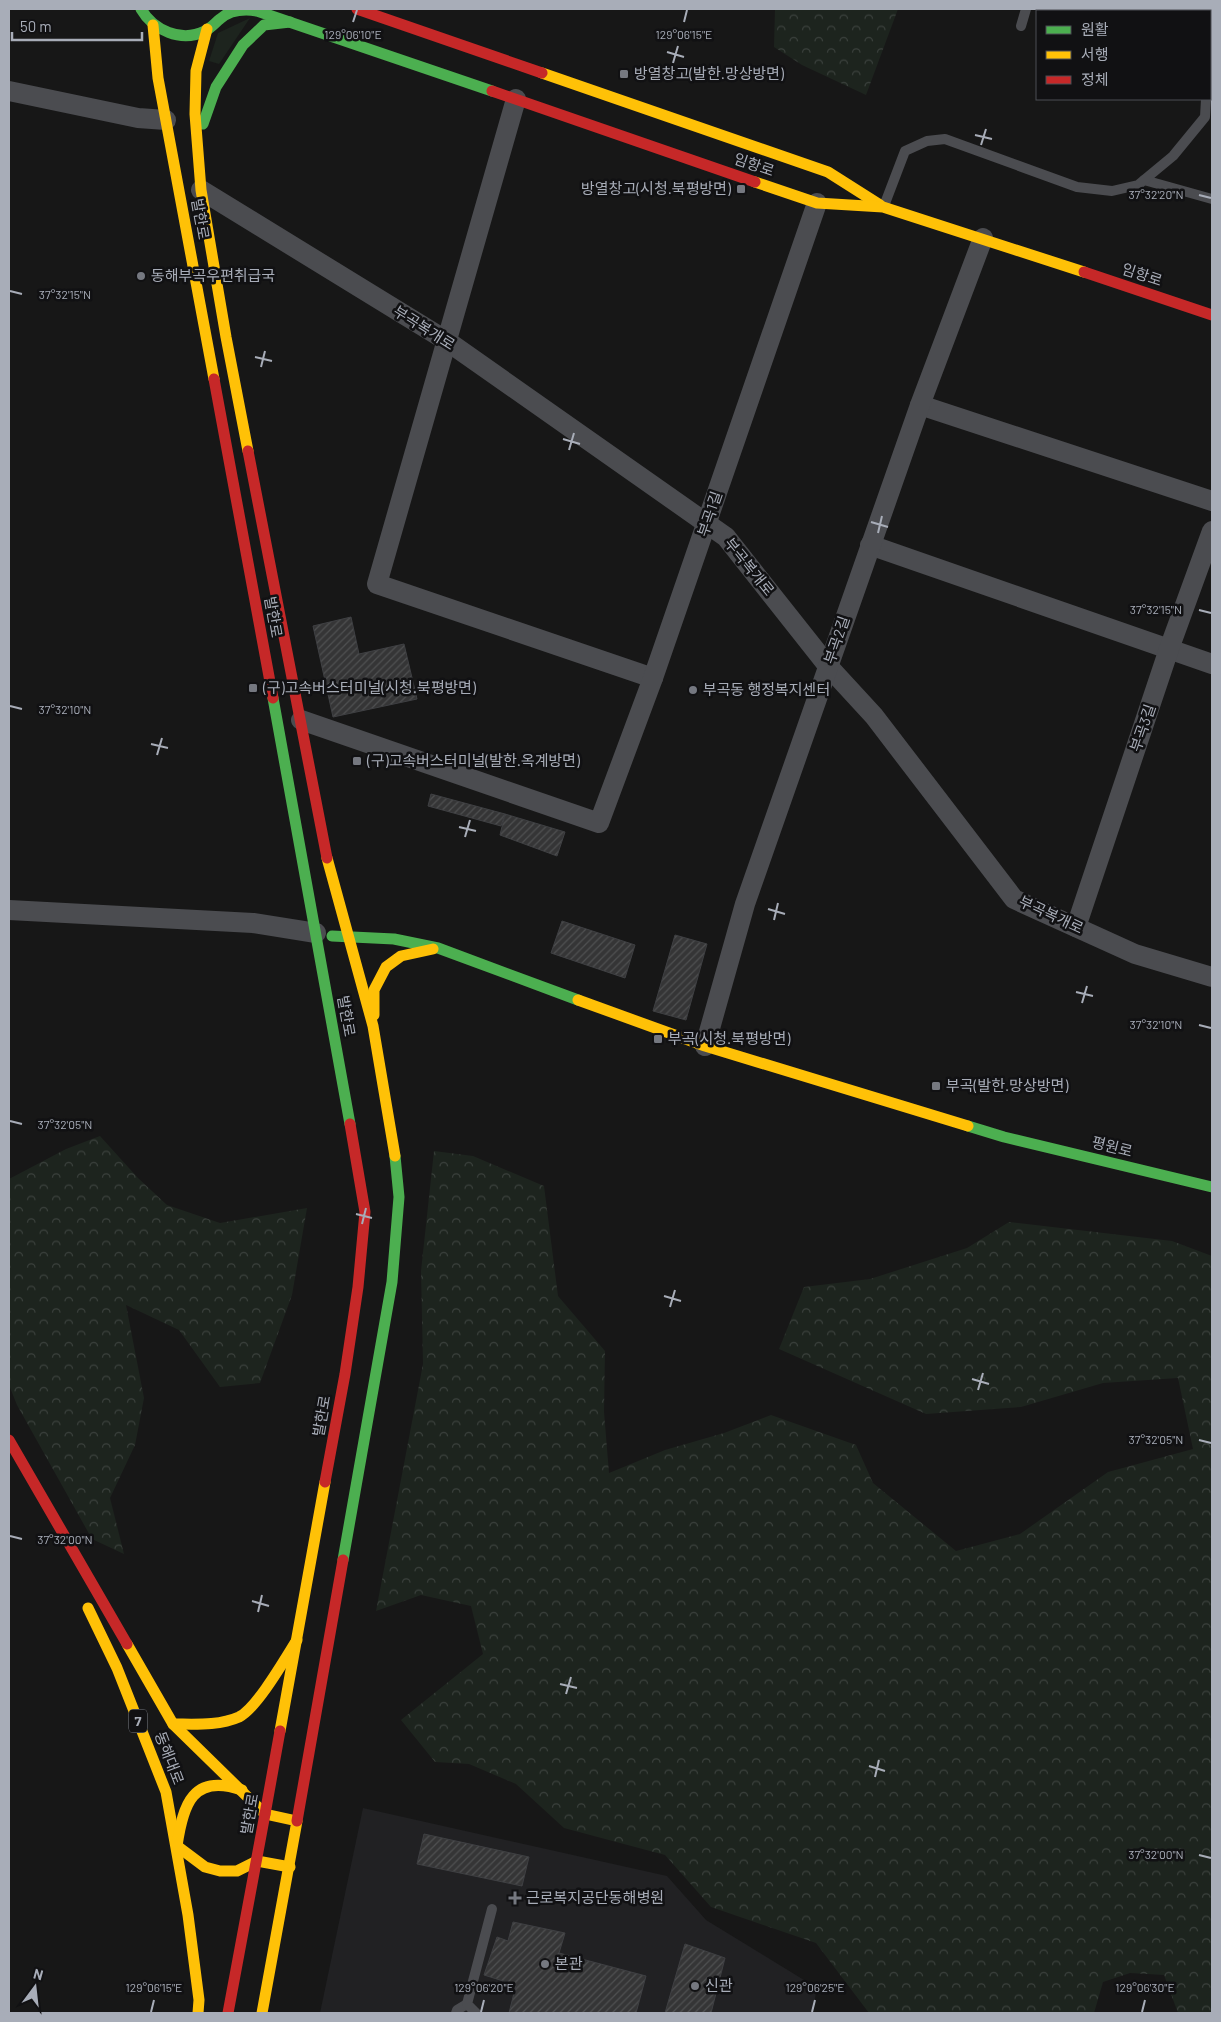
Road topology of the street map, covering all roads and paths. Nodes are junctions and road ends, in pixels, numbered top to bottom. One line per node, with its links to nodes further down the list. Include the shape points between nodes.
1 (141, 9): 6 (street)
2 (357, 9): 18 (street, via 828,172)
3 (1026, 9): 7 (lane)
4 (226, 11): 5 (street, 임항로, via 251,10); 8 (street)
5 (292, 22): 10 (street, 임항로); 13 (street, via 264,25 243,45 216,87)
6 (153, 24): 8 (street, via 168,33 184,35); 12 (street, 발한로)
7 (1021, 26)
8 (207, 30): 13 (street, 발한로, via 196,72)
9 (9, 91): 12 (street, via 138,118)
10 (516, 99): 17 (street, 임항로); 21 (street)
11 (1206, 100): 14 (lane, via 1205,117 1173,156)
12 (166, 120): 34 (street, 발한로)
13 (197, 140): 15 (street, 발한로)
14 (1144, 180): 16 (lane); 18 (lane, via 1138,185 1112,191 1077,186 945,139 927,141 905,151)
15 (201, 190): 21 (street, 부곡복개로); 31 (street, 발한로, via 226,338)
16 (1212, 199)
17 (817, 203): 18 (street, 임항로); 24 (street, 부곡1길)
18 (883, 207): 19 (street, 임항로)
19 (983, 238): 20 (street, 임항로); 22 (street, 부곡2길)
20 (1212, 315)
21 (447, 341): 24 (street, 부곡복개로); 30 (street, via 377,584)
22 (920, 405): 23 (street); 26 (street, 부곡2길)
23 (1212, 501)
24 (707, 523): 29 (street, 부곡복개로, via 726,537); 30 (street, 부곡1길)
25 (1212, 530): 27 (street, 부곡3길)
26 (870, 545): 27 (street); 29 (street, 부곡2길)
27 (1169, 649): 28 (street); 33 (street, 부곡3길)
28 (1212, 664)
29 (828, 666): 33 (street, 부곡복개로, via 874,716 1014,899); 39 (street, 부곡2길, via 745,904)
30 (653, 678): 31 (street, 부곡1길, via 599,823)
31 (301, 720): 35 (street, 발한로, via 327,858)
32 (9, 910): 34 (street, via 253,924)
33 (1076, 927): 37 (street, 부곡복개로, via 1135,954)
34 (316, 933): 35 (street, 평원로); 45 (street, 발한로, via 365,1212 345,1374)
35 (349, 938): 36 (street, 평원로, via 394,939); 38 (street, 발한로)
36 (438, 948): 38 (street, via 401,956 386,967 374,990); 39 (street, 평원로)
37 (1212, 977)
38 (373, 1026): 49 (street, 발한로, via 399,1196 392,1282)
39 (705, 1046): 40 (street, 평원로, via 1004,1137)
40 (1212, 1187)
41 (9, 1440): 46 (street, 동해대로 / 7)
42 (9, 1450): 43 (street)
43 (52, 1537)
44 (83, 1598): 50 (street, 동해대로 / 7, via 117,1668 166,1792)
45 (297, 1640): 46 (street, via 268,1685 241,1717 213,1724); 48 (street, 발한로)
46 (173, 1724): 47 (street, 동해대로 / 7)
47 (242, 1790): 48 (street); 50 (street, via 223,1784 210,1785 198,1791 180,1823)
48 (265, 1814): 49 (street); 51 (street, 발한로)
49 (297, 1821): 52 (street)
50 (177, 1846): 51 (street, via 205,1867 220,1871 237,1870); 55 (street, 동해대로 / 7, via 199,2000)
51 (257, 1861): 52 (street); 56 (street, 발한로)
52 (290, 1867): 57 (street)
53 (492, 1909): 54 (lane)
54 (466, 2004): 58 (lane); 59 (lane)
55 (198, 2013)
56 (228, 2013)
57 (262, 2013)
58 (456, 2013)
59 (476, 2013)

